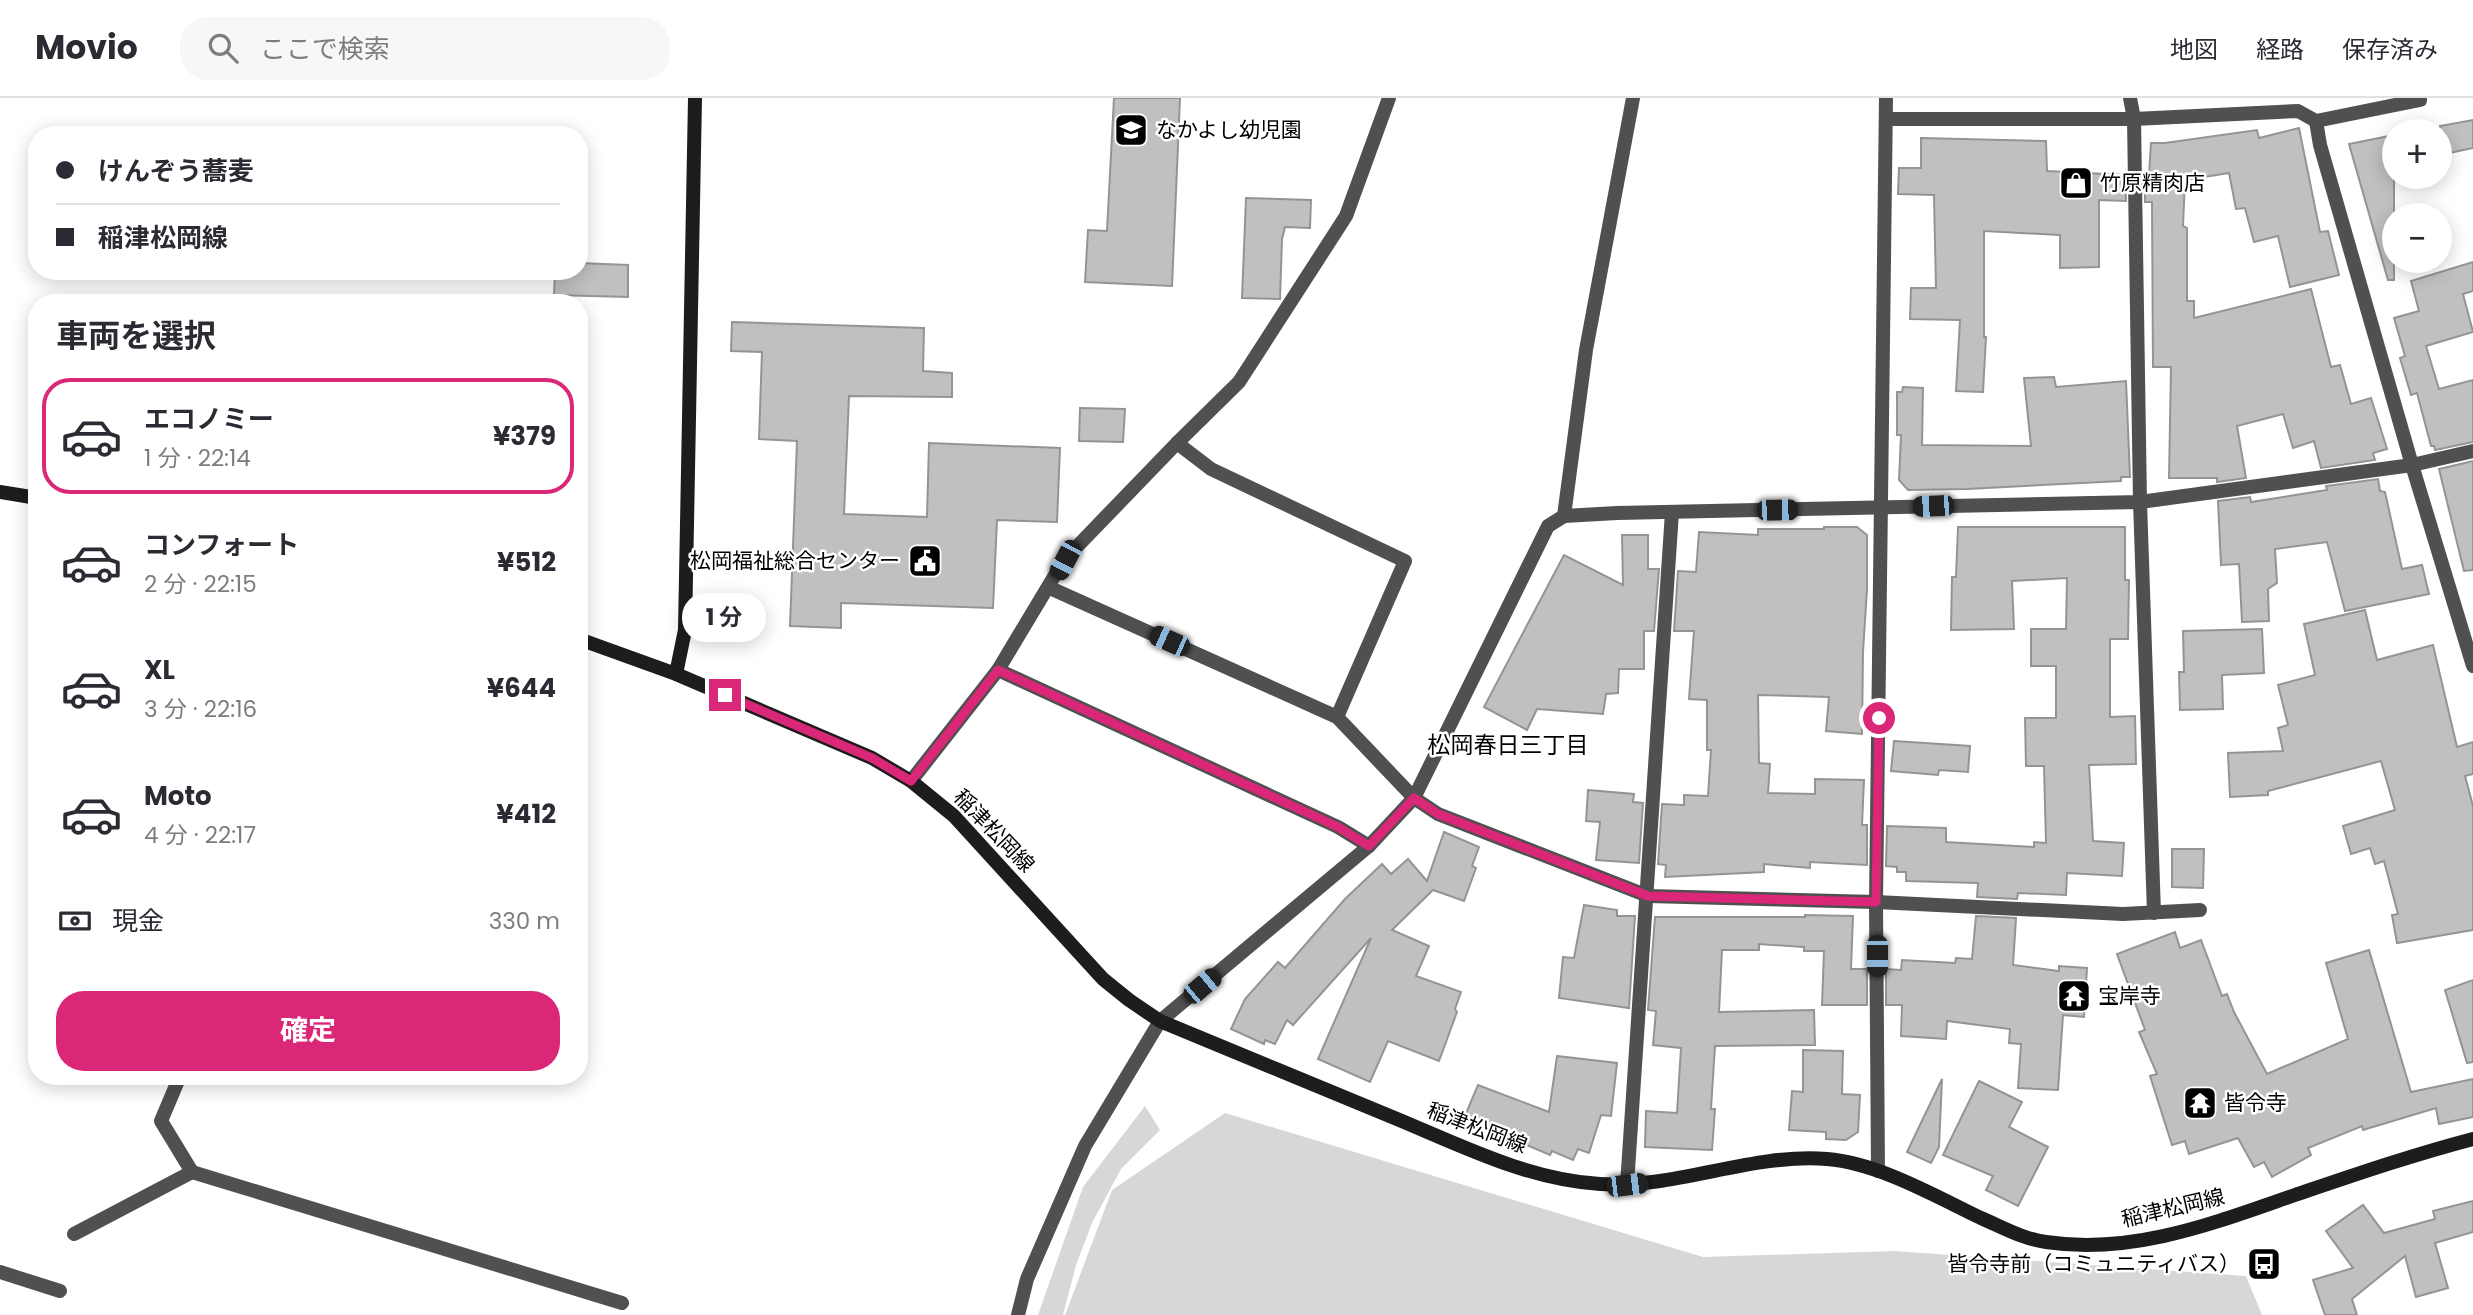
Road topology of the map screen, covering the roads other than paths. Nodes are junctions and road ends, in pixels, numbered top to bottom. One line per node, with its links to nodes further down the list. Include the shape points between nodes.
1 (695, 98): 23 (main road, via 685,631)
2 (1389, 98): 10 (street, via 1346,216 1314,269 1240,382)
3 (1633, 98): 18 (street, via 1586,350)
4 (1886, 98): 8 (street)
5 (2130, 98): 7 (street)
6 (2420, 98): 9 (street)
7 (2134, 118): 8 (street); 9 (street, via 2298,111); 15 (street)
8 (1886, 119): 16 (street)
9 (2316, 121): 12 (street)
10 (1177, 443): 19 (street, via 1065,560); 24 (street, via 1211,469 1405,561)
11 (2473, 451): 12 (street)
12 (2412, 465): 15 (street); 21 (street)
13 (0, 492): 14 (main road)
14 (28, 497)
15 (2140, 502): 16 (street); 31 (street)
16 (1882, 508): 17 (street); 29 (street)
17 (1672, 512): 18 (street); 28 (street)
18 (1564, 516): 26 (street, via 1548,526)
19 (1050, 588): 22 (street); 24 (street)
20 (588, 642): 23 (main road, 稲津松岡線)
21 (2473, 666)
22 (998, 670): 25 (street); 27 (street, via 1338,827)
23 (676, 674): 25 (main road, 稲津松岡線, via 872,758)
24 (1337, 717): 26 (street)
25 (911, 781): 32 (main road, 稲津松岡線, via 954,816 1103,979)
26 (1414, 798): 27 (street); 28 (street, via 1438,814)
27 (1369, 846): 32 (street)
28 (1648, 896): 29 (street); 37 (street)
29 (1876, 902): 31 (street); 35 (street)
30 (2200, 910): 31 (street)
31 (2154, 913)
32 (1160, 1021): 37 (main road, 稲津松岡線, via 1512,1166 1560,1180); 42 (street, via 1085,1146 1027,1279)
33 (176, 1085): 36 (street, via 161,1121)
34 (2473, 1139): 35 (main road, 稲津松岡線, via 2406,1157 2196,1229 2142,1241 2093,1245 2043,1242 2013,1233)
35 (1878, 1171): 37 (main road, 稲津松岡線, via 1830,1159 1790,1158)
36 (192, 1172): 38 (street); 41 (street)
37 (1627, 1185)
38 (74, 1234)
39 (0, 1272): 40 (street)
40 (60, 1291)
41 (622, 1303)
42 (1018, 1315)

